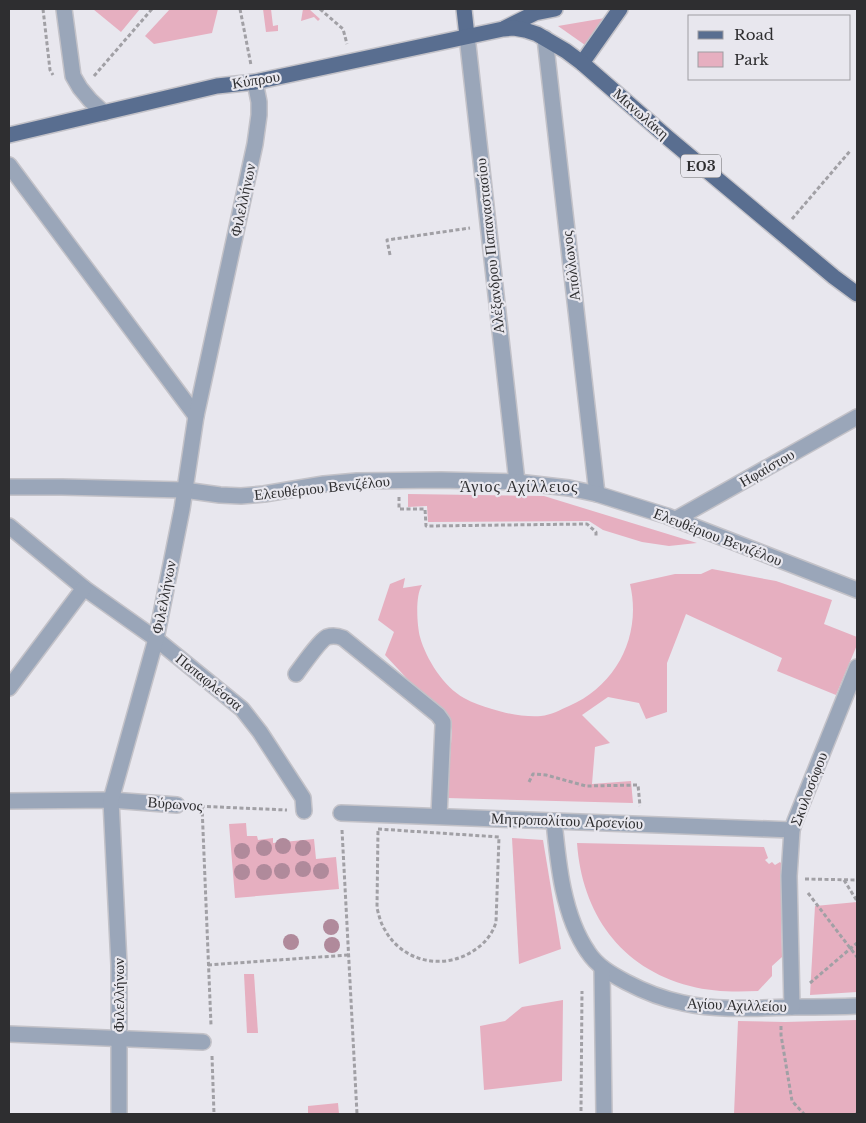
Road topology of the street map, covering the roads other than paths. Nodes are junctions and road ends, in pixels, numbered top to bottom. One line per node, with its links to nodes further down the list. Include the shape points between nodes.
1 (64, 9): 10 (street, via 76,81)
2 (464, 9): 6 (main road, Αλέξανδρου Παπαναστασίου)
3 (555, 9): 5 (main road, Κύπρου, via 535,13)
4 (620, 9): 8 (main road)
5 (503, 29): 6 (main road, Κύπρου / ΕΟ3); 7 (main road, Κύπρου / ΕΟ3, via 525,30)
6 (467, 36): 9 (main road, Κύπρου); 16 (street, Αλέξανδρου Παπαναστασίου)
7 (545, 38): 8 (main road, Μανωλάκη / ΕΟ3); 19 (street, Απόλλωνος)
8 (582, 63): 13 (main road, Μανωλάκη / ΕΟ3)
9 (254, 82): 10 (main road, Κύπρου, via 216,86); 14 (street, Φιλελλήνων, via 259,102 255,144)
10 (104, 112): 11 (main road, Κύπρου)
11 (9, 135)
12 (9, 165): 14 (street)
13 (857, 294)
14 (196, 416): 18 (street, Φιλελλήνων)
15 (857, 417): 20 (street, Ηφαίστου)
16 (517, 482): 18 (street, Ελευθέριου Βενιζέλου, via 357,481 241,496); 19 (street, Ελευθέριου Βενιζέλου)
17 (9, 487): 18 (street, Ελευθέριου Βενιζέλου)
18 (184, 490): 24 (street, Φιλελλήνων)
19 (598, 494): 20 (street, Ελευθέριου Βενιζέλου)
20 (676, 519): 23 (street, Ελευθέριου Βενιζέλου)
21 (9, 526): 22 (street, Παπαφλέσσα)
22 (84, 588): 24 (street, Παπαφλέσσα); 27 (street)
23 (857, 590)
24 (156, 639): 28 (street, Φιλελλήνων); 31 (street, Παπαφλέσσα, via 248,715 303,798)
25 (857, 667): 35 (street, Σκυλοσόφου)
26 (296, 674): 33 (street, via 324,638 338,636 438,715 443,722)
27 (9, 688)
28 (111, 800): 29 (street, Βύρωνος); 30 (street, Βύρωνος); 40 (street, Φιλελλήνων)
29 (9, 801)
30 (177, 805)
31 (304, 811)
32 (341, 813): 33 (street, Μητροπολίτου Αρσενίου)
33 (439, 816): 34 (street, Μητροπολίτου Αρσενίου)
34 (554, 821): 35 (street, Μητροπολίτου Αρσενίου); 36 (street, Αγίου Αχιλλείου, via 559,869 576,930 583,946)
35 (792, 830): 38 (street, Σκυλοσόφου)
36 (602, 968): 38 (street, Αγίου Αχιλλείου, via 636,987 682,1003 745,1008); 43 (street)
37 (857, 1006): 38 (street, Αγίου Αχιλλείου)
38 (791, 1007)
39 (9, 1034): 40 (street)
40 (119, 1038): 41 (street); 42 (street, Φιλελλήνων)
41 (209, 1043)
42 (116, 1113)
43 (604, 1114)

